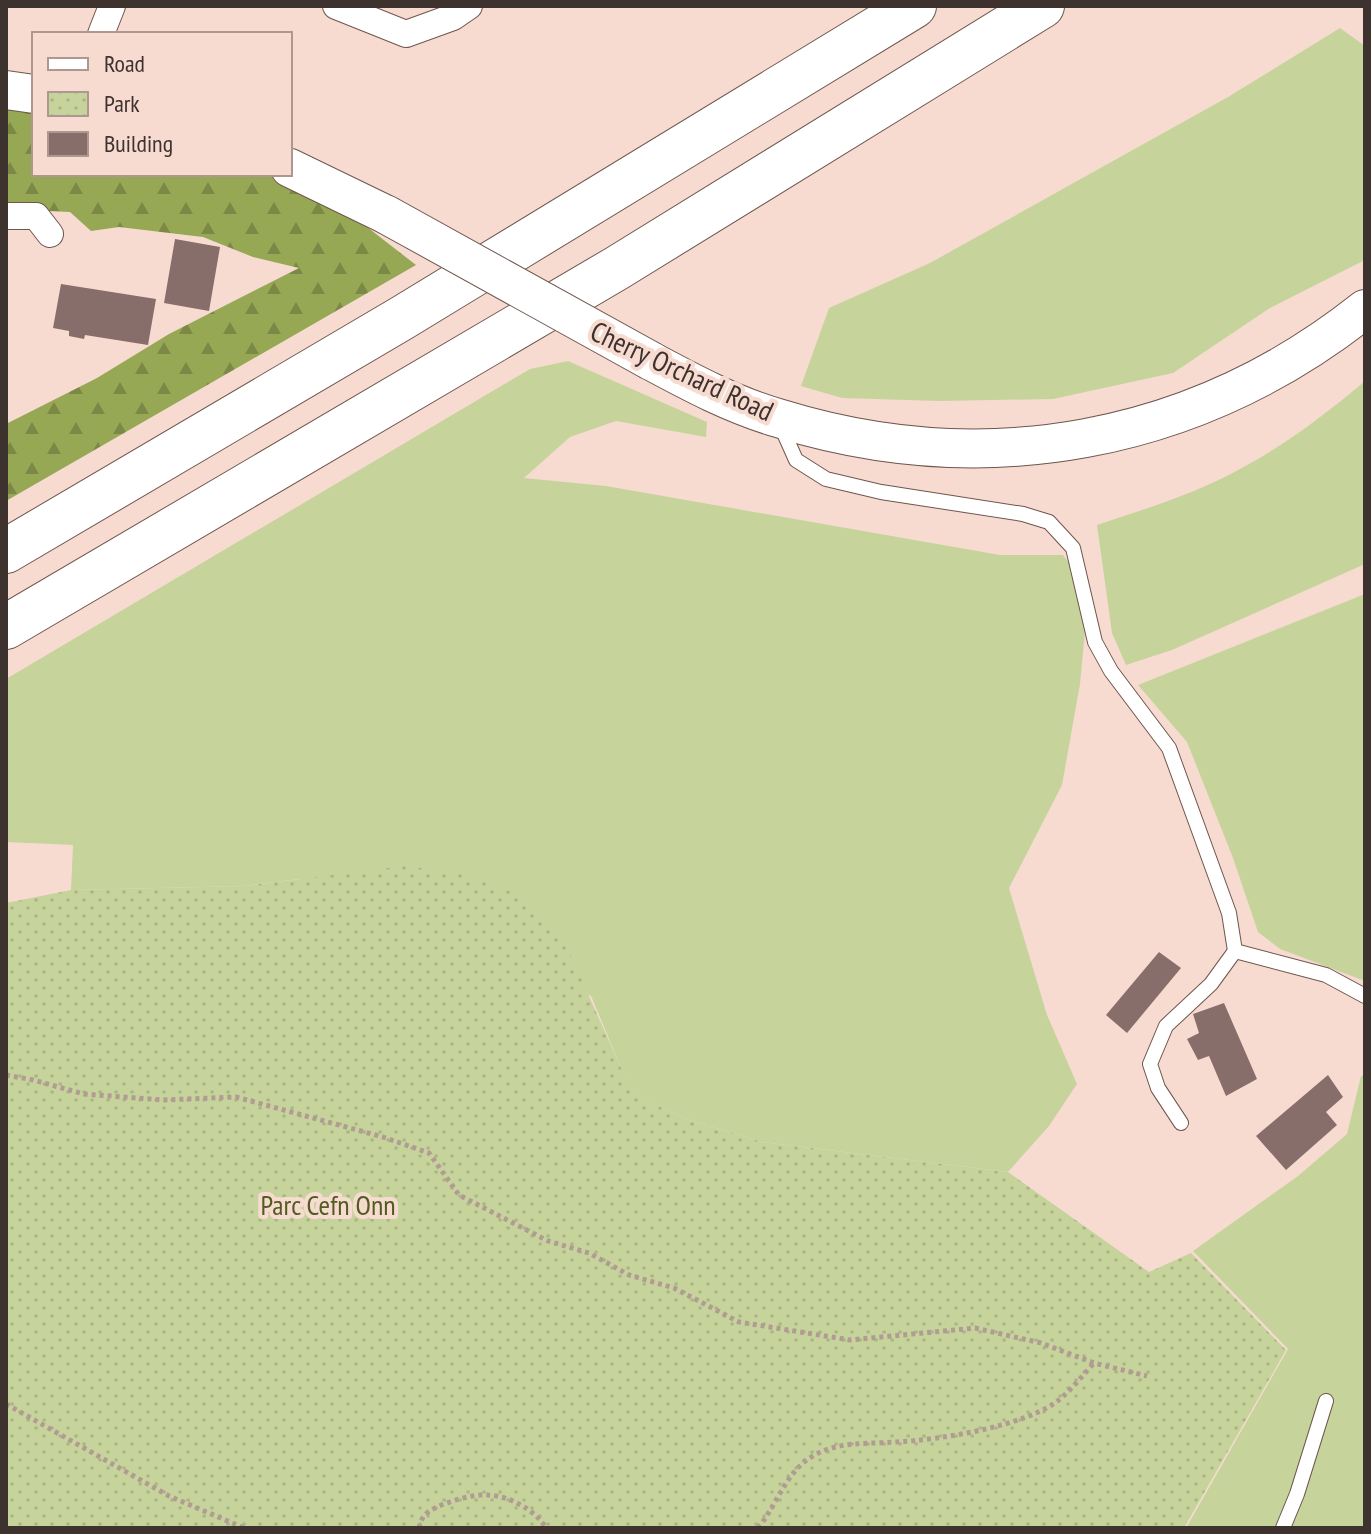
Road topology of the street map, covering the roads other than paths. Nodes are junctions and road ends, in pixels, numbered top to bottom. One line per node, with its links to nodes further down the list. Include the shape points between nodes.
1 (112, 6): 6 (street)
2 (336, 6): 3 (street, via 406,34)
3 (469, 6)
4 (914, 6): 14 (highway, via 429,302)
5 (1042, 6): 15 (highway, via 617,268)
6 (102, 32)
7 (6, 90): 8 (street)
8 (32, 94)
9 (292, 169): 13 (street, Cherry Orchard Road, bridge, via 387,215 651,361)
10 (6, 216): 11 (street, via 36,216)
11 (50, 234)
12 (1365, 309): 13 (street, Cherry Orchard Road, via 1295,358 1232,393 1114,434 1025,447 925,448)
13 (777, 418): 16 (lane, via 796,460 826,479 1023,514 1049,522 1073,548 1095,642 1169,748 1229,913)
14 (6, 551)
15 (6, 627)
16 (1235, 951): 17 (lane, via 1326,975); 18 (lane, via 1211,984 1166,1026 1150,1064 1158,1088)
17 (1365, 996)
18 (1181, 1123)
19 (1326, 1401): 20 (lane)
20 (1283, 1528)

